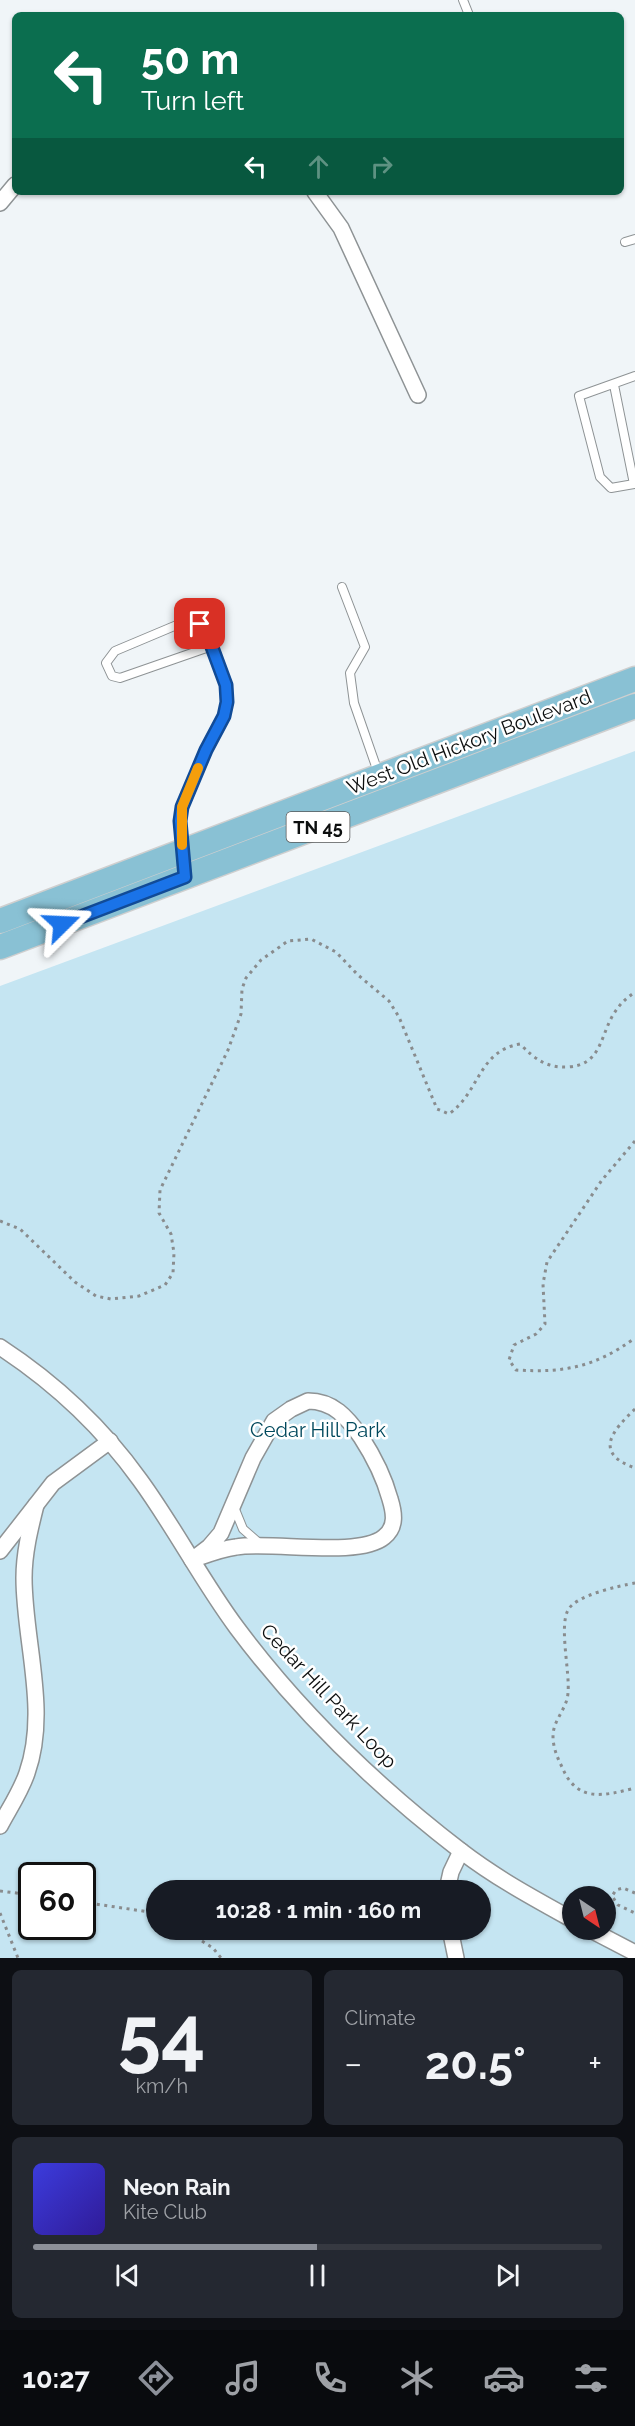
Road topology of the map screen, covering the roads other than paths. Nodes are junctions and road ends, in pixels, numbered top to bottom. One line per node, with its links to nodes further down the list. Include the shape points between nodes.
1 (12, 189): 3 (street)
2 (317, 195): 8 (street, via 341,228)
3 (0, 203)
4 (635, 239): 5 (lane)
5 (625, 242)
6 (635, 376): 7 (lane)
7 (614, 385): 9 (lane); 9 (lane, via 579,396 600,477 611,488)
8 (418, 395)
9 (635, 485)
10 (342, 587): 14 (lane, via 365,647 350,673 354,703)
11 (212, 646): 11 (lane, via 206,631 191,619 115,651 106,663 112,676 120,678); 15 (lane, via 226,685 227,702 182,807)
12 (635, 679): 14 (main road, West Old Hickory Boulevard / TN 45)
13 (635, 706): 15 (main road, West Old Hickory Boulevard / TN 45)
14 (379, 777): 15 (main road, West Old Hickory Boulevard / TN 45)
15 (184, 864): 16 (main road, West Old Hickory Boulevard / TN 45); 17 (main road, West Old Hickory Boulevard / TN 45)
16 (0, 921)
17 (0, 947)
18 (1, 1348): 19 (street, Cedar Hill Park Loop, via 50,1383)
19 (110, 1441): 21 (street, via 53,1483); 24 (street, Cedar Hill Park Loop)
20 (233, 1502): 22 (lane, via 243,1529); 22 (street, via 274,1421 291,1409 308,1401 324,1401 346,1418 362,1438 384,1477 394,1514 384,1537 361,1546); 24 (street, via 221,1533)
21 (36, 1505): 23 (street); 25 (street, via 24,1576 36,1708 35,1739 27,1773)
22 (262, 1546): 24 (street, via 237,1546)
23 (0, 1551)
24 (192, 1560): 26 (street, Cedar Hill Park Loop, via 236,1626 294,1696 380,1781)
25 (0, 1826)
26 (461, 1851): 27 (street); 28 (street, Cedar Hill Park Loop)
27 (449, 1880)
28 (562, 1914)
29 (452, 1940): 32 (street)
30 (610, 1940): 31 (street)
31 (635, 1953)
32 (456, 1958)

